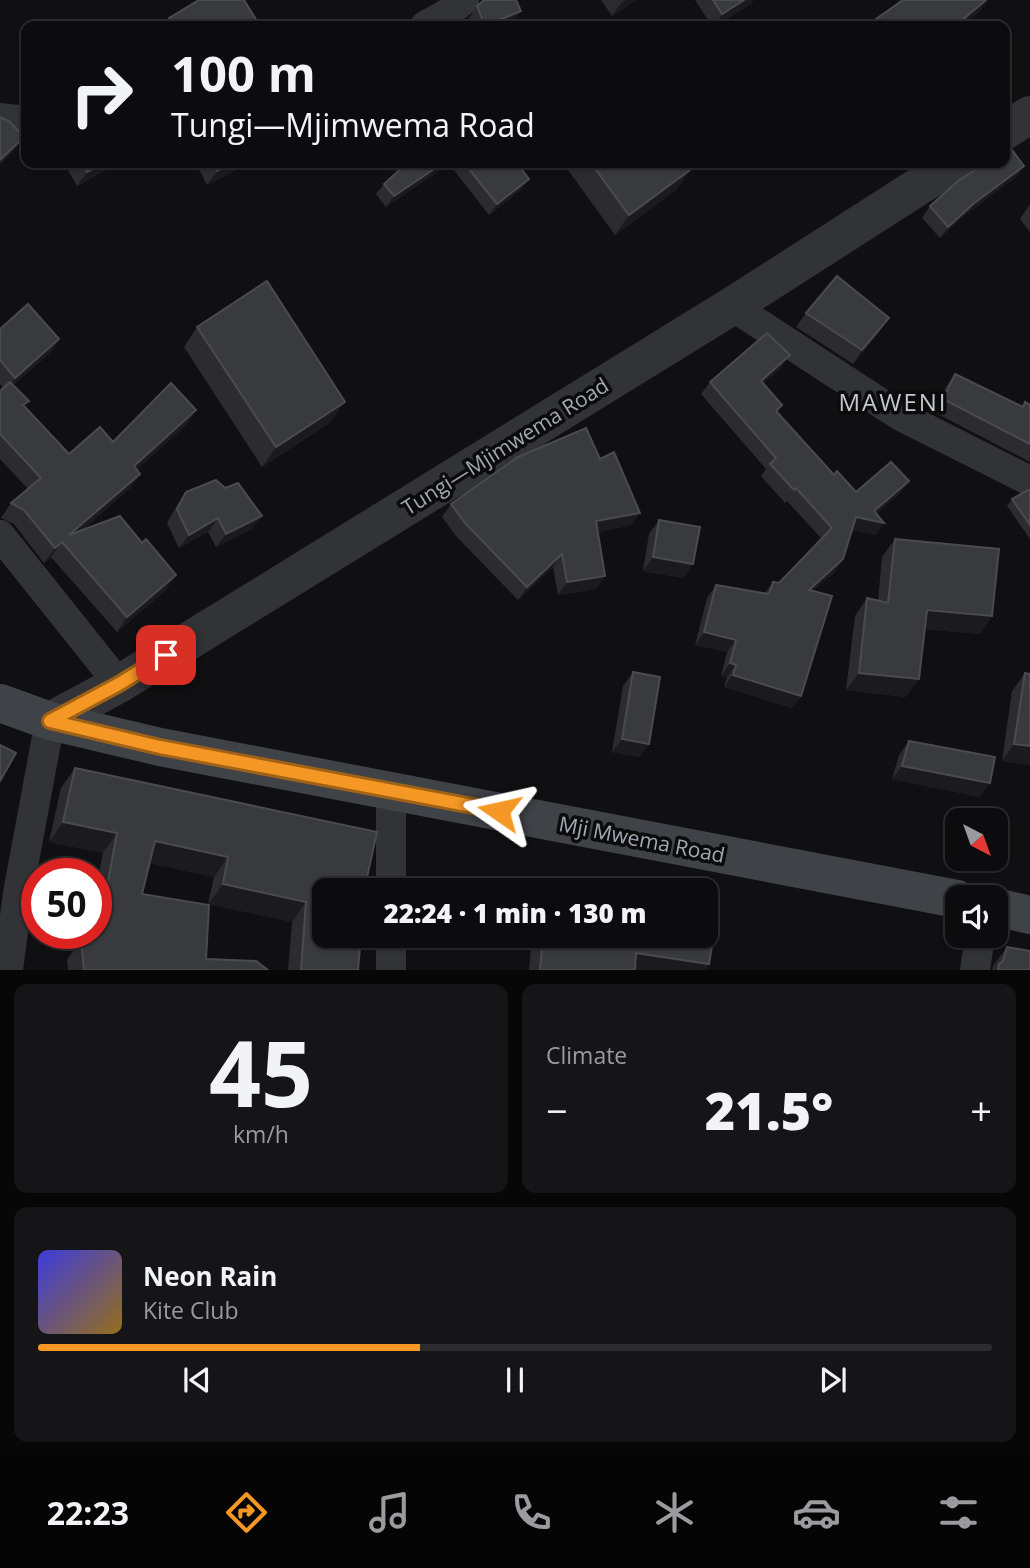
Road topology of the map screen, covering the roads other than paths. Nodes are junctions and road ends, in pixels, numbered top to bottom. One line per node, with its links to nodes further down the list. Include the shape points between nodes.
1 (464, 0): 2 (street)
2 (434, 21)
3 (1030, 115): 6 (street)
4 (0, 118): 5 (street)
5 (21, 120)
6 (1010, 127)
7 (947, 168): 8 (street, Tungi—Mjimwema Road)
8 (732, 306): 9 (street, via 900,415); 11 (street, Tungi—Mjimwema Road)
9 (1030, 481)
10 (0, 535): 11 (street)
11 (119, 684): 13 (street, Tungi—Mjimwema Road)
12 (0, 703): 13 (main road, Mji Mwema Road)
13 (50, 721): 14 (main road, Mji Mwema Road); 21 (street)
14 (391, 791): 15 (street); 16 (main road, Mji Mwema Road)
15 (391, 878)
16 (945, 897)
17 (1008, 910): 18 (main road)
18 (1030, 915)
19 (391, 948): 22 (street)
20 (978, 948): 23 (street)
21 (8, 970)
22 (391, 970)
23 (975, 970)

